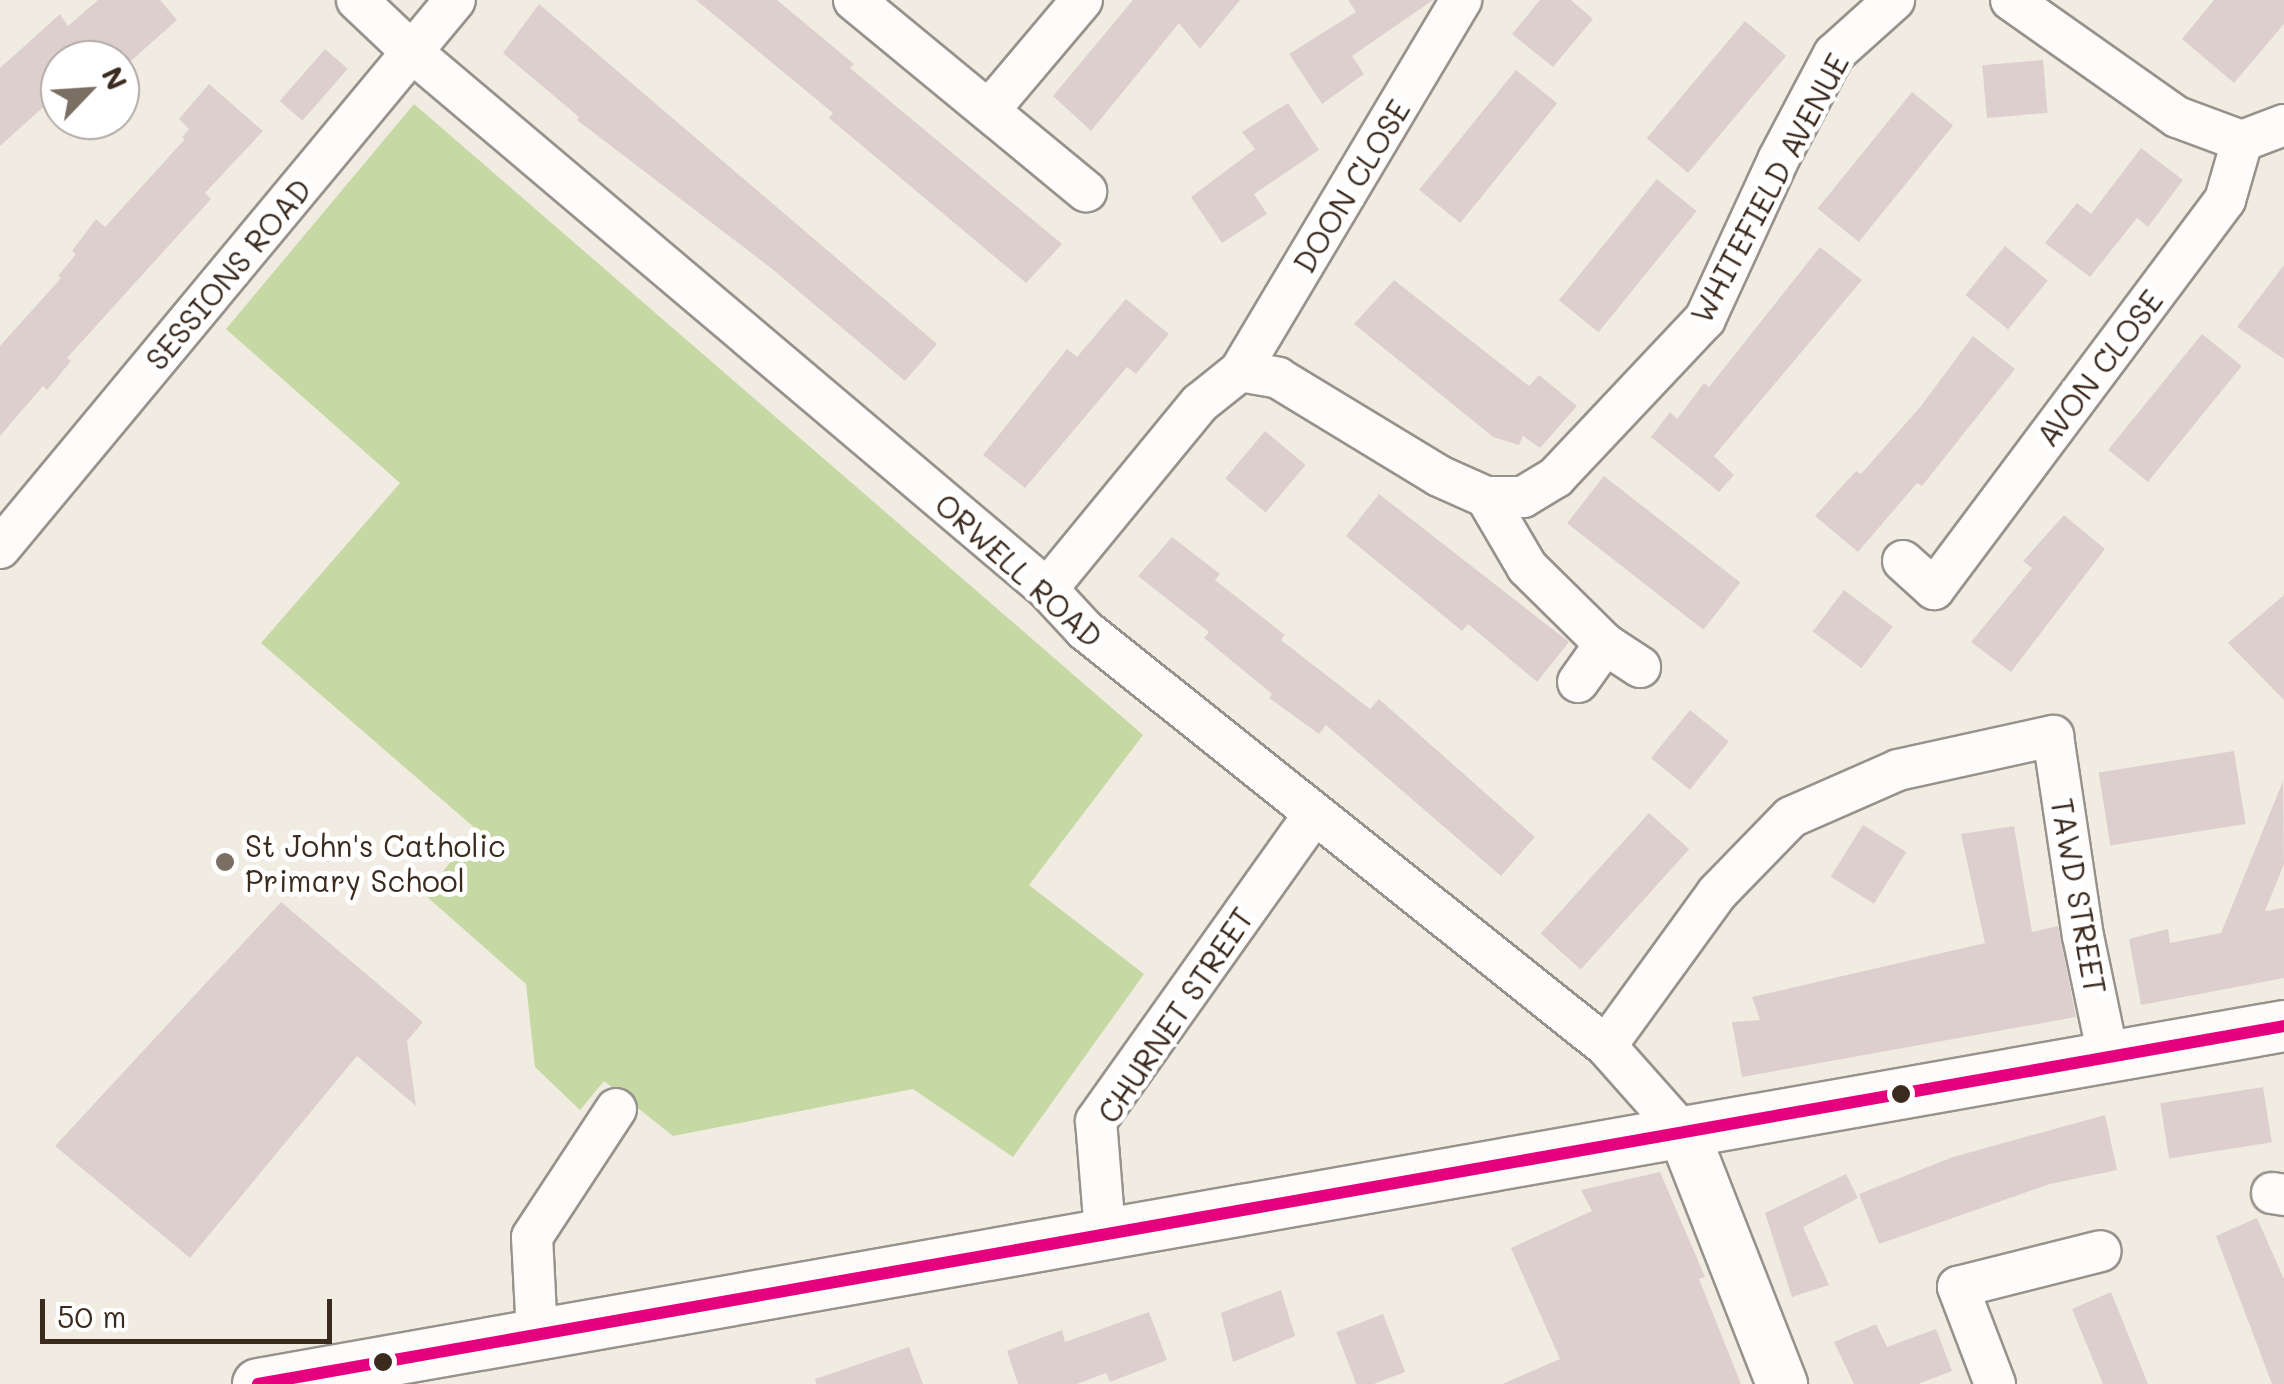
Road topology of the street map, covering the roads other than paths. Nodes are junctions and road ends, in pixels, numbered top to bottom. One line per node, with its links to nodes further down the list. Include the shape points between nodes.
1 (358, 0): 8 (street, ORWELL ROAD)
2 (455, 0): 8 (street, SESSIONS ROAD)
3 (854, 0): 9 (street)
4 (1082, 0): 9 (street)
5 (1461, 0): 13 (street, DOON CLOSE)
6 (1894, 0): 14 (street, WHITEFIELD AVENUE, via 1834,54 1705,319 1556,477 1523,497)
7 (2011, 0): 11 (street, via 2177,117)
8 (412, 52): 15 (street, SESSIONS ROAD); 17 (street, ORWELL ROAD)
9 (989, 110): 12 (street)
10 (2284, 124): 11 (street)
11 (2242, 140): 16 (street, AVON CLOSE, via 2225,200 1934,589)
12 (1086, 191)
13 (1240, 371): 14 (street, via 1278,378 1439,476); 17 (street, via 1200,402)
14 (1486, 497): 18 (street, via 1527,567)
15 (0, 548)
16 (1904, 561)
17 (1047, 590): 21 (street, ORWELL ROAD, via 1085,630)
18 (1605, 644): 19 (street); 20 (street)
19 (1640, 666)
20 (1578, 682)
21 (1313, 816): 23 (street, ORWELL ROAD); 27 (street, CHURNET STREET, via 1096,1121)
22 (2284, 1026): 24 (street)
23 (1606, 1046): 24 (street, TAWD STREET, via 1717,893 1791,817 1898,770 2053,736); 26 (street, ORWELL ROAD)
24 (2108, 1056): 26 (street)
25 (616, 1109): 29 (street, via 532,1237)
26 (1684, 1134): 27 (street); 31 (street)
27 (1105, 1232): 29 (street)
28 (2102, 1251): 32 (street, via 1958,1287)
29 (537, 1335): 30 (street)
30 (258, 1384)
31 (1782, 1384)
32 (1995, 1384)

